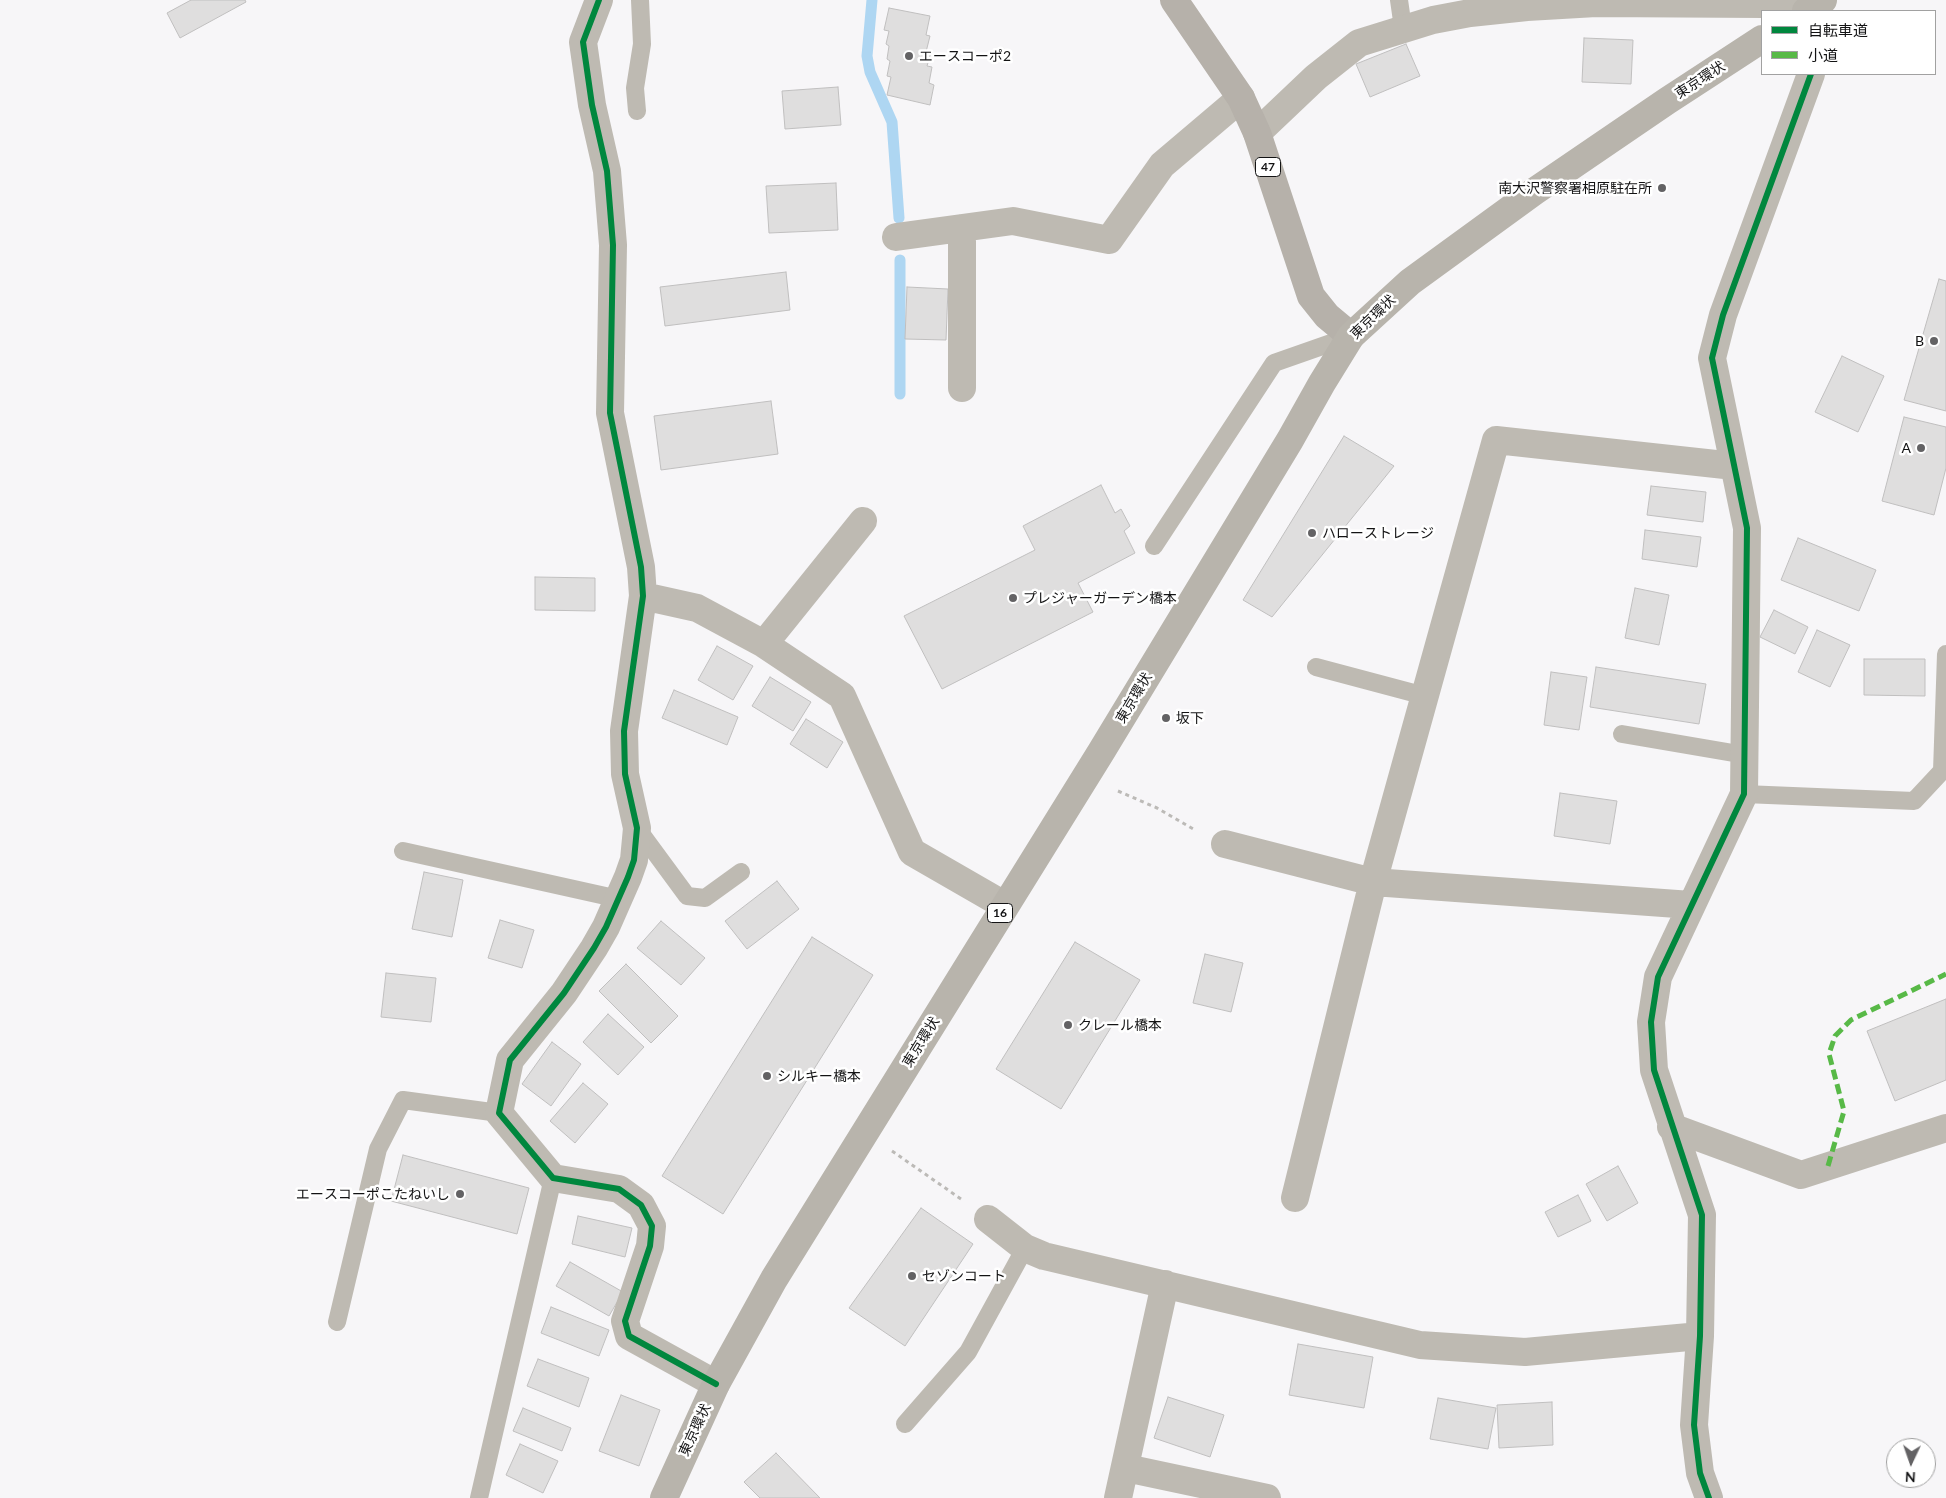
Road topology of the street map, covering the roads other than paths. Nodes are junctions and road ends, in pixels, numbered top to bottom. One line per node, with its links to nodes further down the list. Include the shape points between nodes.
1 (599, 0): 19 (street, via 583,42 592,105 607,171 613,245 610,413 641,567)
2 (640, 0): 10 (lane, via 642,44 635,88)
3 (1174, 0): 9 (main road, 47)
4 (1399, 0): 6 (lane)
5 (1815, 7): 6 (street, via 1596,3 1470,13)
6 (1403, 28): 11 (street, via 1360,43 1316,78)
7 (1761, 41): 14 (highway, 東京環状 / 16, via 1535,191 1410,282)
8 (1811, 75): 16 (street, via 1723,315 1712,358)
9 (1241, 98): 11 (main road, 47); 12 (street, via 1162,165 1109,240 1013,221)
10 (637, 111)
11 (1257, 133): 14 (main road, 47, via 1311,296 1327,316)
12 (962, 228): 13 (street); 15 (street)
13 (896, 237)
14 (1351, 336): 18 (lane, via 1274,362); 33 (highway, 東京環状 / 16, via 1121,720)
15 (962, 388)
16 (1734, 466): 23 (street, via 1496,440); 25 (street, via 1746,528)
17 (863, 521): 20 (street)
18 (1154, 546)
19 (643, 596): 20 (street, via 697,608); 27 (street, via 624,731 625,774)
20 (764, 644): 33 (street, via 842,696 912,852)
21 (1946, 654): 26 (lane, via 1942,771 1914,801)
22 (1316, 667): 23 (lane)
23 (1425, 696): 31 (street)
24 (1622, 734): 25 (lane)
25 (1745, 755): 26 (street)
26 (1744, 794): 34 (street)
27 (637, 828): 30 (lane, via 687,896 705,898); 32 (street, via 634,860)
28 (1214, 839): 31 (street)
29 (402, 851): 32 (lane)
30 (741, 872)
31 (1373, 882): 34 (street); 39 (street)
32 (619, 900): 35 (street, via 594,948 564,993 510,1060)
33 (1004, 905): 45 (highway, 東京環状 / 16, via 774,1280)
34 (1691, 905): 36 (street, via 1658,977 1650,1022 1654,1070)
35 (499, 1113): 38 (street); 43 (lane, via 403,1100 378,1149)
36 (1671, 1127): 37 (street, via 1801,1175); 44 (street, via 1702,1215)
37 (1946, 1128)
38 (553, 1178): 45 (street, via 619,1189 641,1205 652,1226 650,1246 625,1321 629,1336); 49 (lane)
39 (1295, 1198)
40 (988, 1219): 41 (street)
41 (1025, 1248): 42 (street, via 1044,1256); 46 (lane, via 968,1352)
42 (1165, 1284): 44 (street, via 1420,1345 1525,1352); 47 (street)
43 (337, 1322)
44 (1700, 1336): 48 (street, via 1694,1425)
45 (716, 1384): 50 (highway, 東京環状 / 16)
46 (905, 1424)
47 (1126, 1468): 51 (street); 52 (street)
48 (1700, 1472): 53 (street); 54 (street)
49 (479, 1498)
50 (664, 1498)
51 (1118, 1498)
52 (1267, 1498)
53 (1689, 1498)
54 (1709, 1498)

